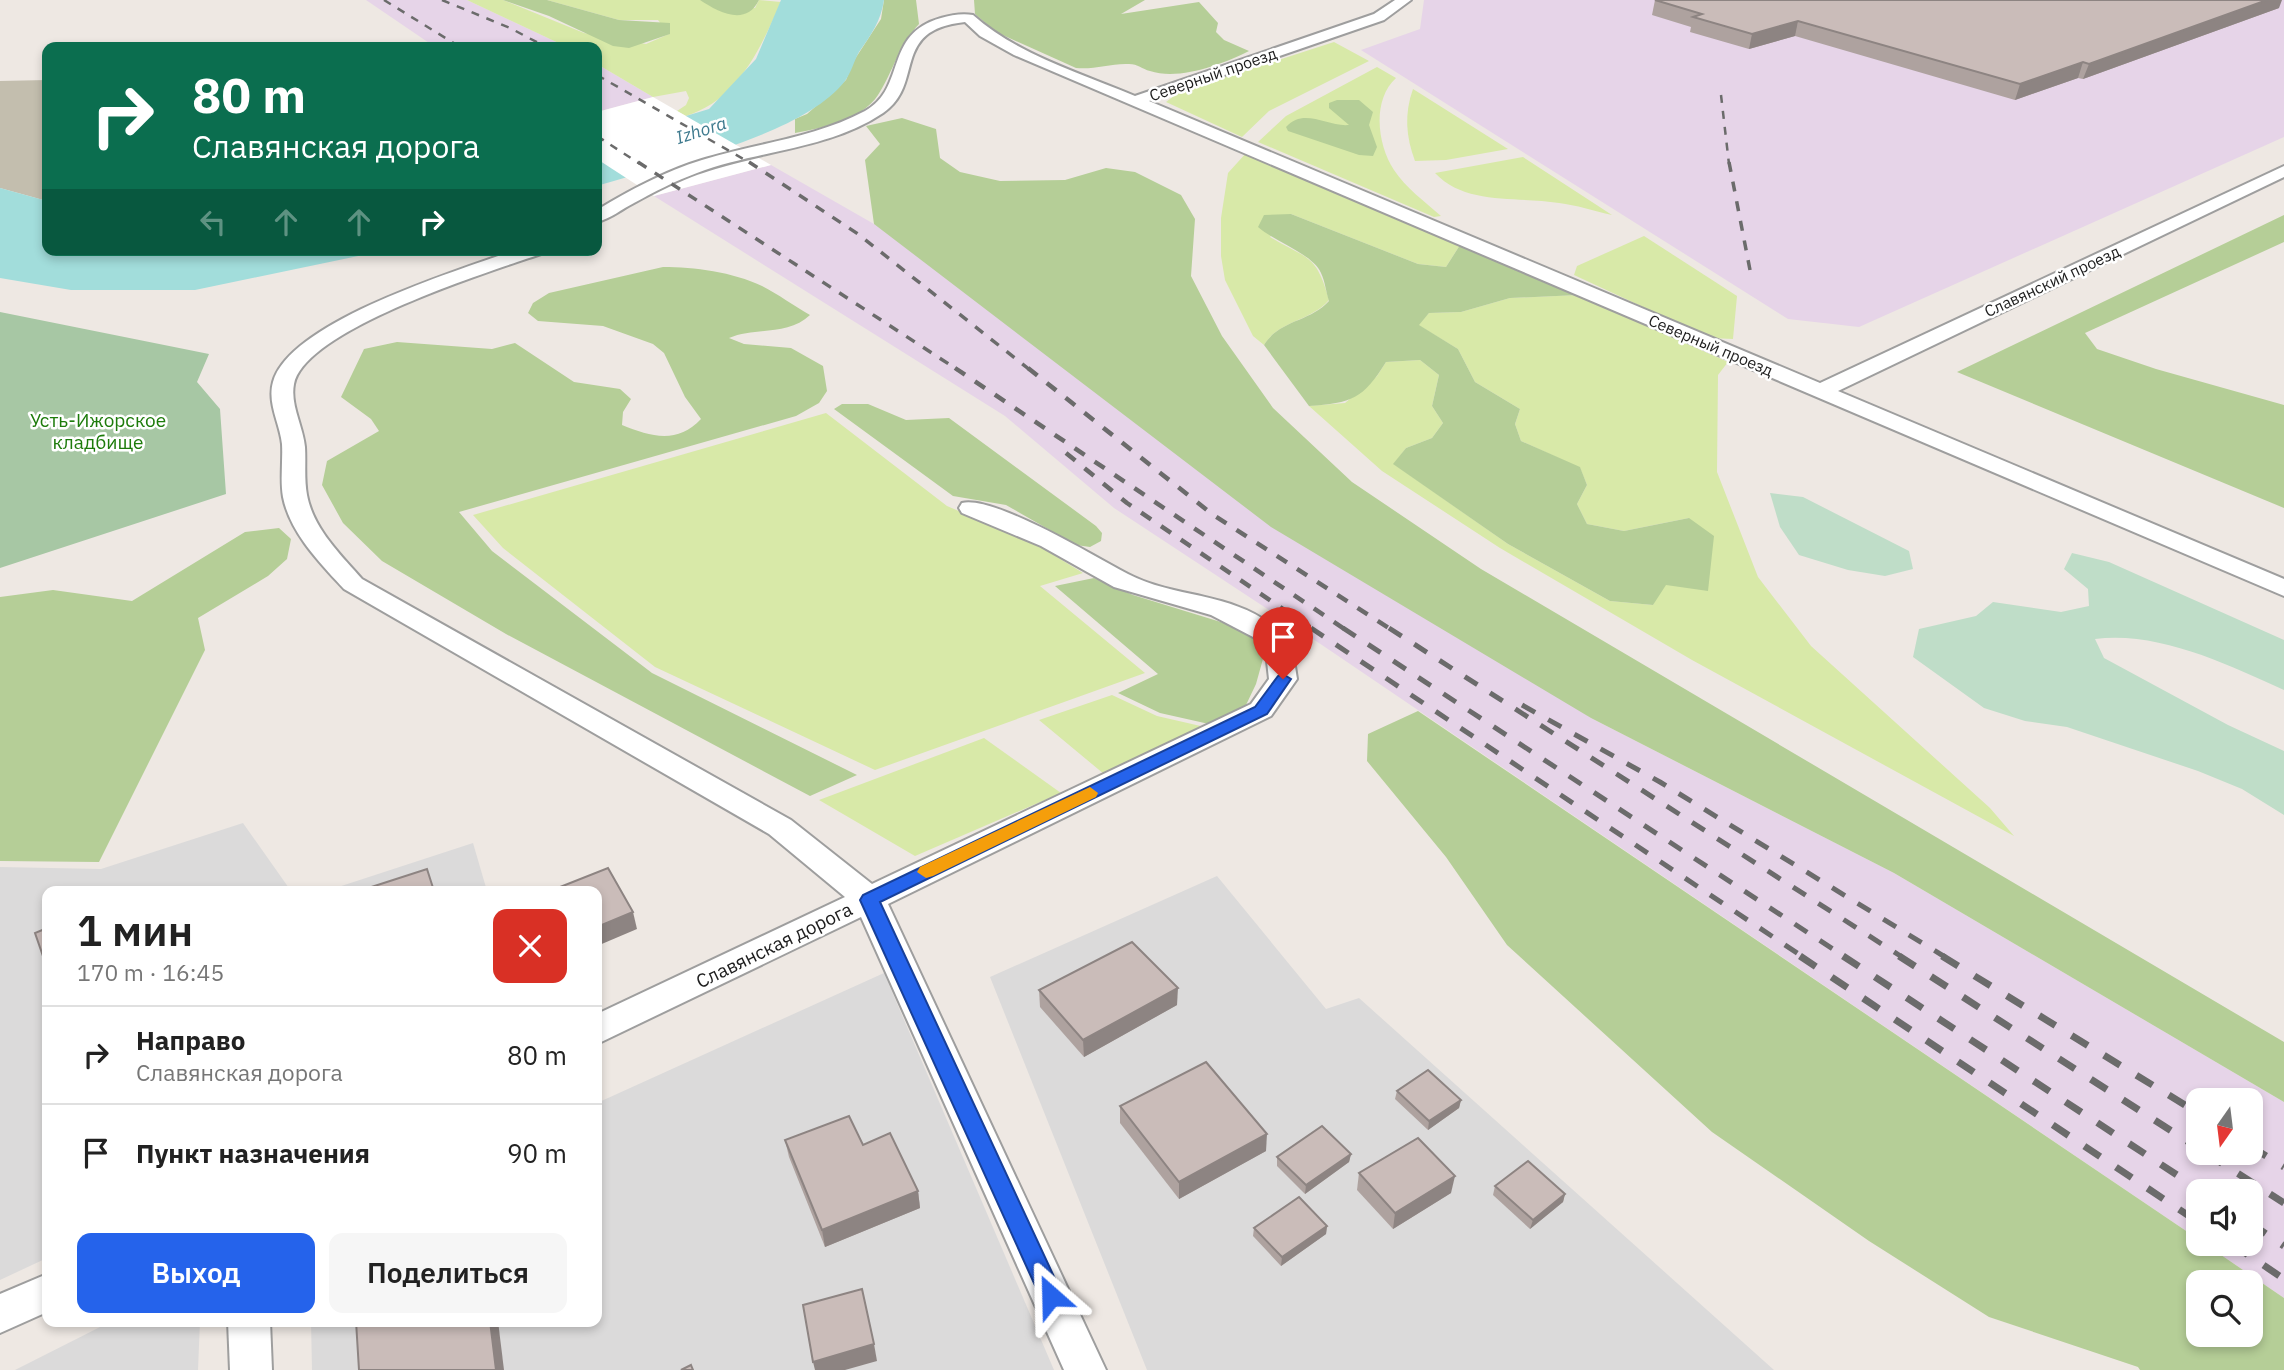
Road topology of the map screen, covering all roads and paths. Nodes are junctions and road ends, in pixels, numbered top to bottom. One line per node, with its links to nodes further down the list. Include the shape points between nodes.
1 (1404, 0): 2 (street, Северный проезд, via 1378,17)
2 (1138, 100): 4 (street, Северный проезд, via 1019,52 968,18 939,20 907,51 896,93 868,115 805,141 720,159 637,192); 6 (street, Северный проезд)
3 (2284, 171): 6 (street, Славянский проезд)
4 (602, 214)
5 (518, 256): 9 (street, via 372,310 309,352 286,377 295,500 321,548 353,584 780,827)
6 (1819, 392): 8 (street, Северный проезд)
7 (971, 508): 9 (street, Славянская дорога, via 1049,541 1123,582 1220,608 1264,632 1280,652 1283,679 1261,710)
8 (2284, 587)
9 (869, 900): 10 (street, Славянская дорога); 15 (street)
10 (602, 1028)
11 (42, 1294): 12 (street)
12 (0, 1314)
13 (249, 1327): 14 (street)
14 (251, 1370)
15 (1085, 1370)

